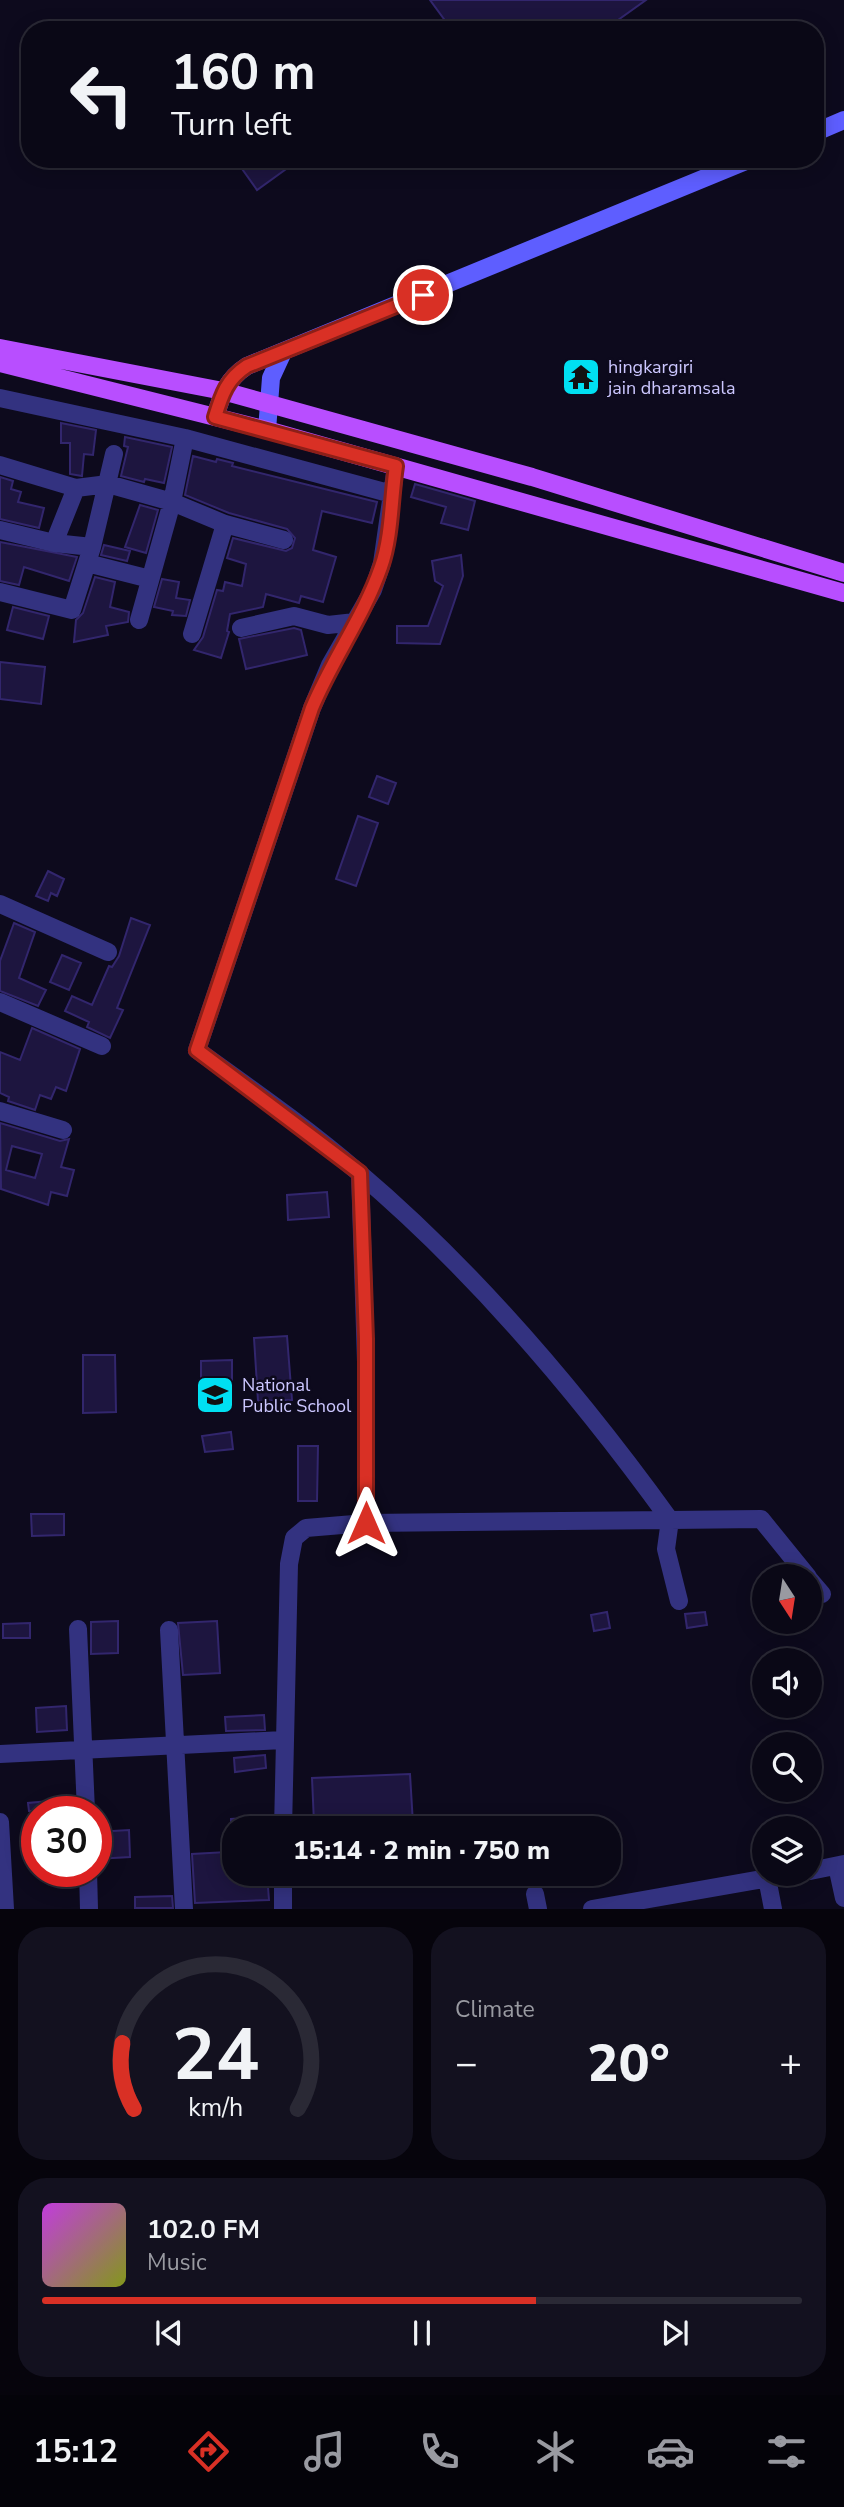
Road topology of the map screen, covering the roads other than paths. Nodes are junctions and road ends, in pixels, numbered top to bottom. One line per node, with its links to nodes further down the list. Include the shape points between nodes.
1 (844, 120): 2 (main road)
2 (824, 129)
3 (729, 168): 4 (main road)
4 (283, 352): 6 (main road, via 247,366); 8 (main road, via 274,368)
5 (4, 357): 6 (main road); 9 (main road)
6 (223, 391): 8 (main road); 9 (main road)
7 (0, 398): 11 (street)
8 (267, 405): 10 (main road); 24 (main road, via 532,477)
9 (215, 417): 10 (main road)
10 (267, 430): 14 (main road)
11 (185, 438): 17 (street); 18 (street)
12 (114, 454): 15 (street)
13 (0, 465): 16 (street)
14 (396, 466): 17 (street); 27 (main road)
15 (108, 484): 16 (street); 18 (street); 23 (street)
16 (76, 488): 22 (street)
17 (392, 494): 29 (street, via 382,564)
18 (172, 502): 19 (street); 25 (street)
19 (225, 524): 21 (street); 31 (street)
20 (0, 530): 22 (street)
21 (284, 540)
22 (54, 544): 23 (street)
23 (90, 555): 25 (street); 26 (street, via 72,610)
24 (844, 573)
25 (150, 579): 28 (street)
26 (0, 592)
27 (844, 593)
28 (139, 620)
29 (355, 622): 30 (street, via 328,625 294,616); 38 (street, via 312,708 197,1050)
30 (241, 628)
31 (192, 634)
32 (0, 904): 33 (street)
33 (108, 952)
34 (0, 1002): 35 (street)
35 (102, 1046)
36 (0, 1111): 37 (street)
37 (64, 1130)
38 (360, 1173): 39 (street, via 543,1354); 40 (street)
39 (670, 1520): 40 (street); 41 (street, via 761,1519); 42 (street, via 666,1549)
40 (366, 1523): 45 (street, via 306,1528 294,1538 289,1564)
41 (798, 1564)
42 (679, 1601)
43 (78, 1629): 47 (street)
44 (169, 1630): 46 (street)
45 (283, 1740): 46 (street); 50 (street)
46 (174, 1747): 47 (street); 63 (street)
47 (84, 1752): 48 (street); 49 (street)
48 (0, 1754)
49 (85, 1796)
50 (283, 1816)
51 (0, 1822): 61 (street)
52 (840, 1865): 53 (street); 58 (street)
53 (822, 1869)
54 (752, 1882): 59 (street)
55 (283, 1886): 64 (street)
56 (769, 1886): 66 (street)
57 (88, 1887): 62 (street)
58 (844, 1898)
59 (692, 1900): 60 (street)
60 (628, 1905): 65 (street)
61 (5, 1909)
62 (89, 1909)
63 (184, 1909)
64 (283, 1909)
65 (592, 1909)
66 (773, 1909)

